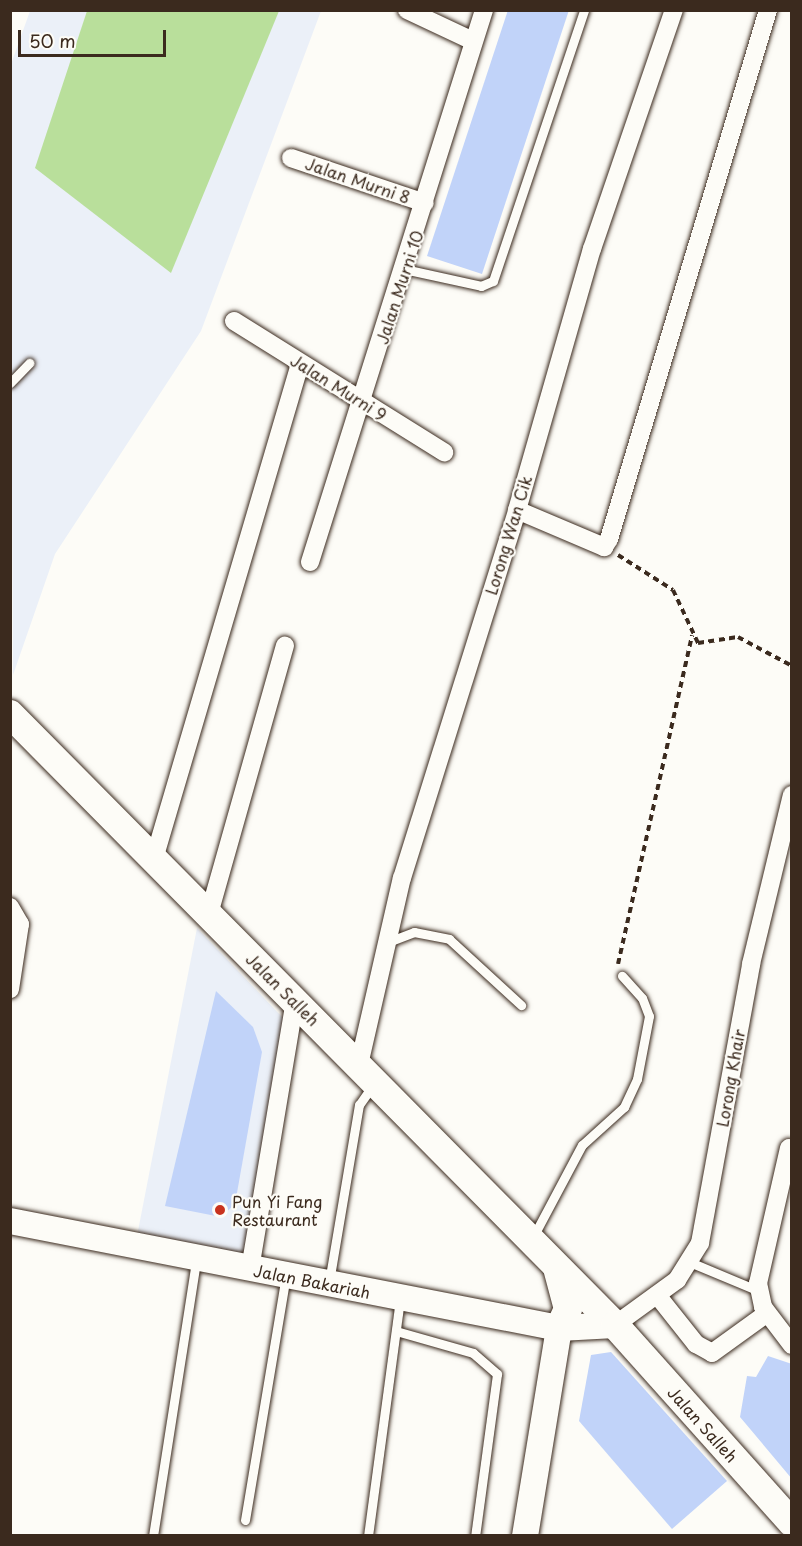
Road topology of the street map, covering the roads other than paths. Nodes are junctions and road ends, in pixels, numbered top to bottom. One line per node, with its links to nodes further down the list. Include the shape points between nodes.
1 (407, 10): 6 (street)
2 (484, 10): 6 (street, Jalan Murni 10)
3 (584, 10): 9 (lane, via 493,281 481,286)
4 (674, 10): 16 (street, Lorong Wan Cik, via 588,260)
5 (768, 10): 16 (street, via 604,547)
6 (473, 41): 8 (street, Jalan Murni 10)
7 (291, 158): 8 (street, Jalan Murni 8)
8 (425, 203): 9 (street, Jalan Murni 10)
9 (404, 269): 14 (street, Jalan Murni 10)
10 (234, 321): 12 (street, Jalan Murni 9)
11 (29, 363): 13 (lane)
12 (300, 364): 14 (street, Jalan Murni 9); 21 (street)
13 (10, 383)
14 (362, 402): 15 (street, Jalan Murni 9); 17 (street, Jalan Murni 10)
15 (444, 452)
16 (517, 510): 24 (street, Lorong Wan Cik, via 402,878)
17 (310, 562)
18 (285, 646): 23 (street)
19 (11, 714): 21 (main road, Jalan Salleh)
20 (792, 795): 34 (street, Lorong Khair, via 750,964 700,1243)
21 (154, 859): 23 (main road, Jalan Salleh)
22 (10, 907): 26 (street, via 20,924)
23 (209, 914): 27 (main road, Jalan Salleh)
24 (388, 942): 28 (lane, via 414,932 449,939); 29 (street, Lorong Wan Cik)
25 (622, 976): 32 (lane, via 642,998 649,1016 634,1086 624,1107 582,1145)
26 (10, 989)
27 (295, 1001): 29 (main road, Jalan Salleh); 36 (street)
28 (521, 1005)
29 (368, 1074): 32 (main road, Jalan Salleh); 38 (lane, via 359,1105)
30 (789, 1148): 39 (street, via 762,1259)
31 (10, 1221): 33 (main road, Jalan Bakariah)
32 (531, 1239): 35 (main road, Jalan Salleh)
33 (196, 1260): 36 (main road, Jalan Bakariah); 49 (lane)
34 (692, 1263): 39 (lane); 40 (street, Lorong Khair)
35 (556, 1264): 43 (main road, Jalan Salleh); 44 (main road, via 568,1310)
36 (250, 1269): 37 (main road, Jalan Bakariah)
37 (286, 1276): 38 (main road, Jalan Bakariah); 48 (lane)
38 (329, 1284): 41 (main road, Jalan Bakariah)
39 (759, 1291): 42 (street)
40 (657, 1295): 42 (street, via 696,1344 712,1353); 43 (street, Lorong Khair)
41 (400, 1298): 44 (main road, Jalan Bakariah); 45 (lane)
42 (766, 1314): 46 (street)
43 (615, 1325): 44 (main road, Jalan Bakariah); 47 (main road, Jalan Salleh)
44 (559, 1328): 52 (main road)
45 (396, 1331): 50 (lane); 51 (lane, via 473,1353 497,1374)
46 (792, 1345)
47 (785, 1512)
48 (245, 1520)
49 (153, 1536)
50 (368, 1536)
51 (475, 1536)
52 (525, 1536)

